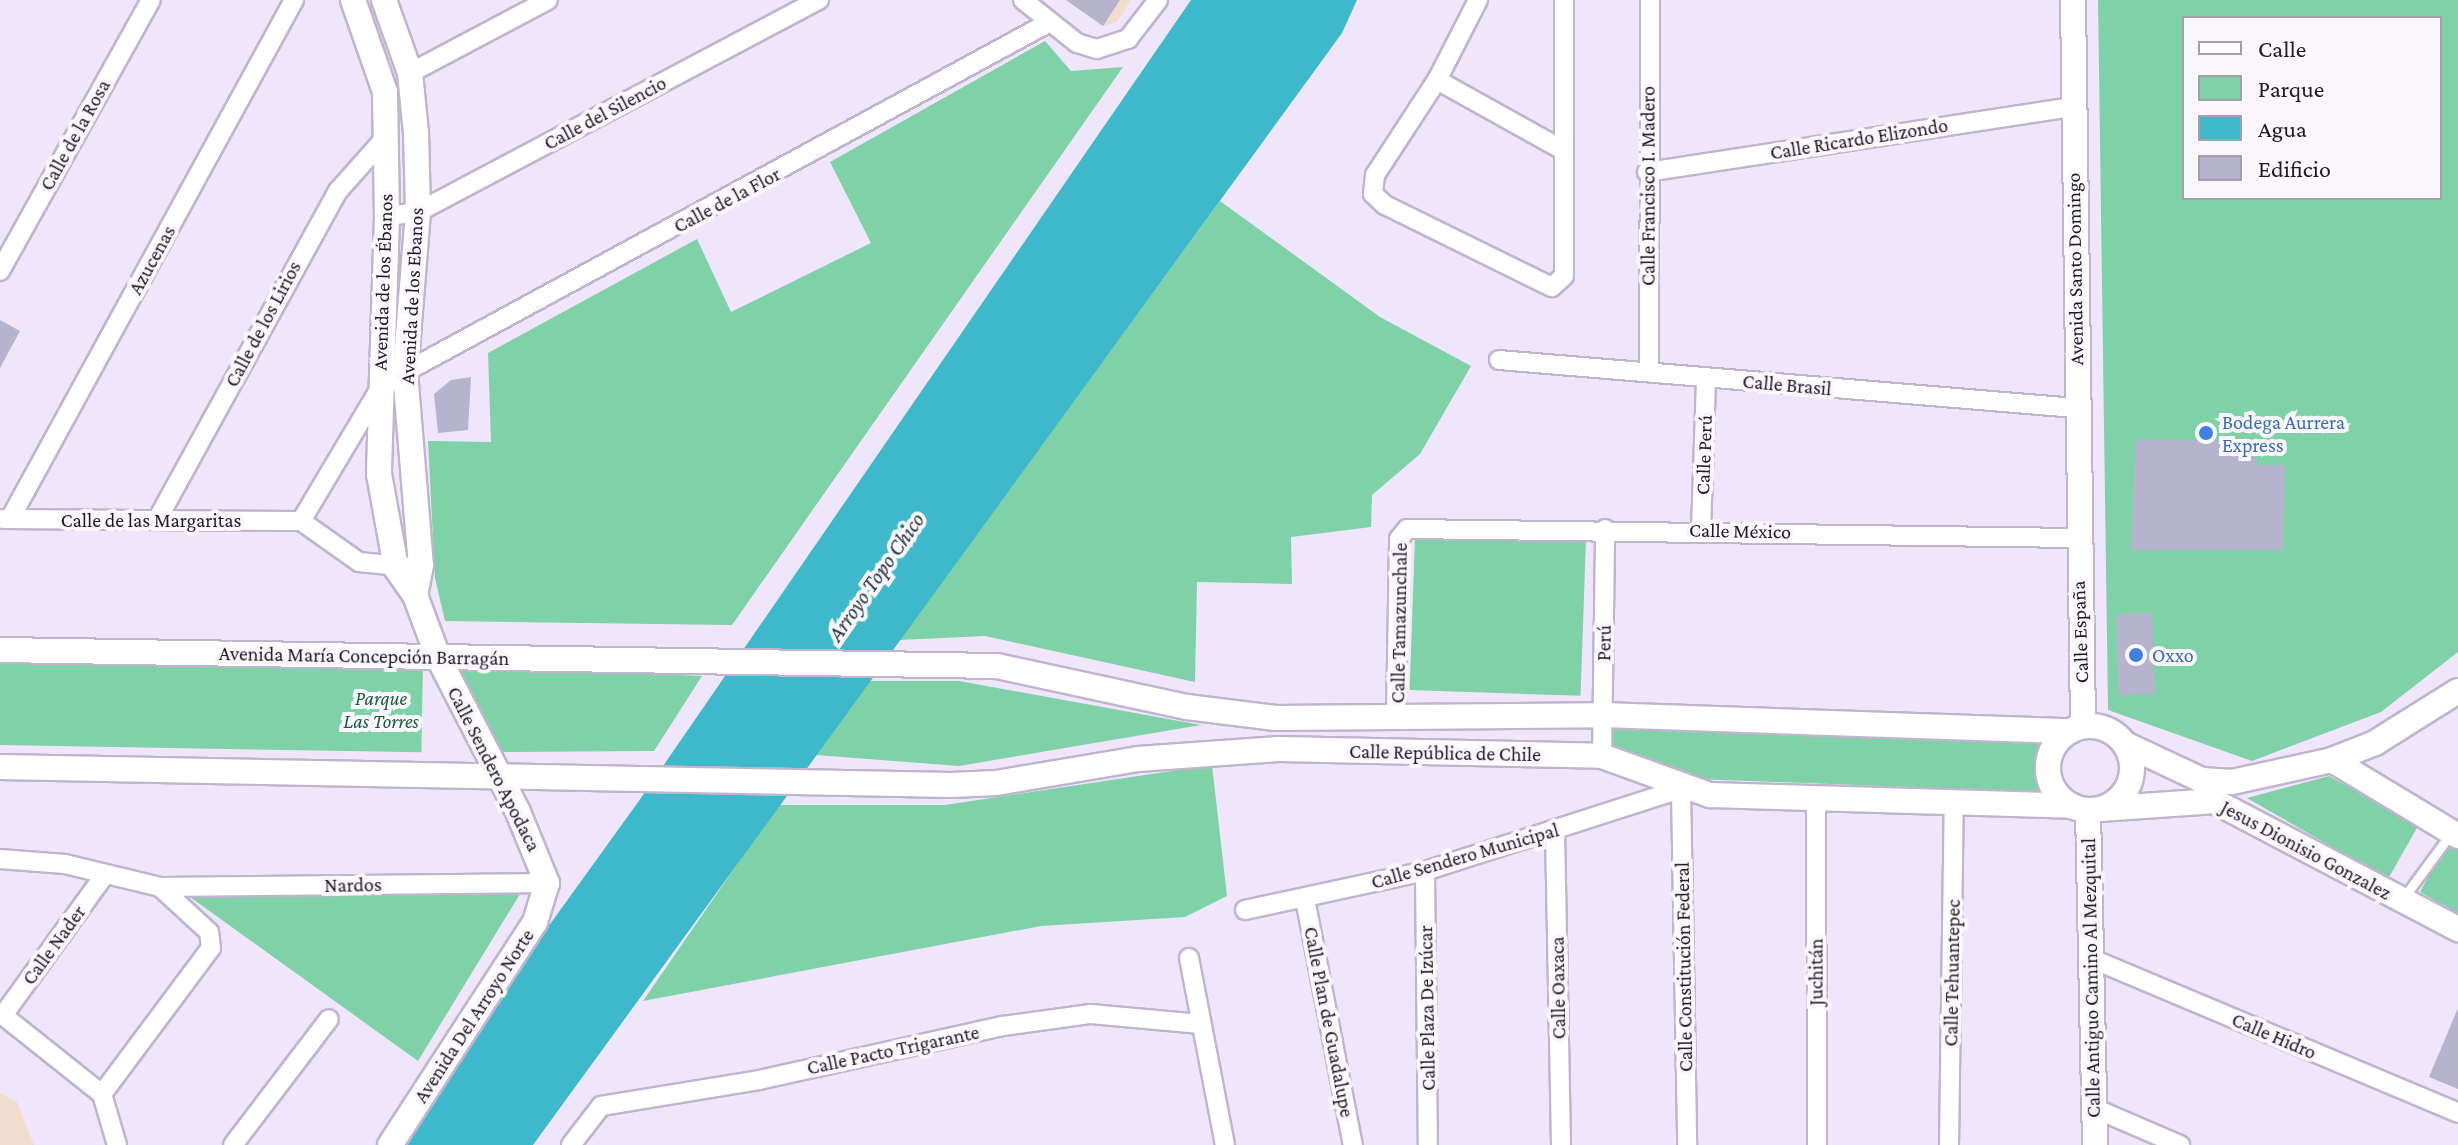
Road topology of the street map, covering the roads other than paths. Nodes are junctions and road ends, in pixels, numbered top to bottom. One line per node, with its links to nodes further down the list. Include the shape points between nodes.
1 (151, 0): 22 (street, Calle de la Rosa)
2 (294, 0): 29 (street, Azucenas)
3 (353, 0): 17 (street, Avenida de los Ébanos, via 385,92)
4 (384, 0): 14 (street, Avenida de los Ebanos)
5 (548, 0): 14 (street)
6 (819, 0): 20 (street, Calle del Silencio)
7 (1023, 0): 13 (street)
8 (1158, 0): 13 (street, via 1128,39 1113,47 1077,43)
9 (1478, 0): 15 (street)
10 (1564, 0): 18 (street)
11 (1650, 0): 19 (street, Calle Francisco I. Madero)
12 (2073, 0): 16 (street, Avenida Santo Domingo)
13 (1048, 23): 24 (street, Calle de la Flor)
14 (410, 73): 20 (street, Avenida de los Ebanos)
15 (1437, 80): 18 (street); 18 (street, via 1375,175 1373,194 1385,205 1552,287 1564,276)
16 (2072, 107): 19 (street, Calle Ricardo Elizondo); 28 (street, Avenida Santo Domingo)
17 (385, 138): 21 (street, Avenida de los Ébanos); 30 (street, Calle de los Lirios, via 338,191)
18 (1563, 150)
19 (1647, 172): 25 (street, Calle Francisco I. Madero)
20 (418, 212): 21 (street, Calle del Silencio); 24 (street, Avenida de los Ebanos)
21 (387, 216): 27 (street, Avenida de los Ébanos)
22 (0, 271)
23 (1499, 360): 25 (street, Calle Brasil)
24 (405, 372): 27 (street); 36 (street, Avenida de los Ebanos)
25 (1649, 372): 26 (street, Calle Brasil)
26 (1706, 378): 28 (street, Calle Brasil); 34 (street, Calle Perú)
27 (379, 390): 31 (street); 36 (street, Avenida de los Ébanos, via 379,474)
28 (2076, 408): 35 (street, Avenida Santo Domingo)
29 (5, 519): 30 (street, Calle de las Margaritas)
30 (157, 520): 31 (street, Calle de las Margaritas)
31 (301, 521): 36 (street, via 359,562)
32 (1605, 529): 33 (street, Calle México); 34 (street, Calle México); 41 (street, Perú)
33 (1403, 530): 42 (street, Calle Tamazunchale)
34 (1701, 531): 35 (street, Calle México)
35 (2077, 538): 43 (street, Calle España)
36 (408, 567): 38 (street)
37 (0, 650): 38 (street, Avenida María Concepción Barragán)
38 (438, 657): 39 (street, Avenida María Concepción Barragán); 48 (street, Calle Sendero Apodaca)
39 (876, 663): 42 (street, Calle República de Chile, via 1025,670 1240,715)
40 (2458, 691): 46 (street, via 2375,743)
41 (1603, 715): 42 (street, Calle República de Chile); 43 (street, Calle República de Chile); 45 (street, Perú)
42 (1396, 716)
43 (2076, 729): 44 (street, via 2107,729); 53 (street, via 2053,749 2049,775 2061,799)
44 (2125, 744): 50 (street); 53 (street, via 2132,777 2120,798)
45 (1602, 756): 48 (street, Calle República de Chile, via 1231,750 996,783); 49 (street, Calle República de Chile)
46 (2332, 760): 50 (street); 55 (street)
47 (0, 767): 48 (street)
48 (498, 775): 59 (street, Calle Sendero Apodaca)
49 (1681, 789): 51 (street, Calle República de Chile, via 1734,797); 54 (street, Calle Sendero Municipal); 81 (street, Calle Constitución Federal)
50 (2217, 792): 53 (street, Jesus Dionisio Gonzalez); 62 (street, Jesus Dionisio Gonzalez)
51 (1816, 798): 52 (street, Calle República de Chile); 82 (street, Juchitán)
52 (1954, 802): 53 (street, Calle República de Chile); 83 (street, Calle Tehuantepec)
53 (2086, 809): 66 (street, Calle Antiguo Camino Al Mezquital)
54 (1555, 831): 57 (street, Calle Sendero Municipal); 80 (street, Calle Oaxaca)
55 (2456, 832): 62 (lane)
56 (0, 859): 58 (street, Nardos, via 65,864)
57 (1425, 871): 61 (street, Calle Sendero Municipal); 79 (street, Calle Plaza De Izúcar)
58 (104, 876): 60 (street, Nardos); 67 (street, Calle Nader)
59 (547, 883): 60 (street, Nardos); 75 (street, Avenida Del Arroyo Norte, via 535,922)
60 (160, 887): 70 (street, via 209,932 211,948)
61 (1305, 899): 63 (street, Calle Sendero Municipal); 78 (street, Calle Plan de Guadalupe)
62 (2402, 900): 64 (street, Jesus Dionisio Gonzalez)
63 (1245, 910)
64 (2458, 929)
65 (1189, 958): 69 (street)
66 (2090, 958): 71 (street, Calle Antiguo Camino Al Mezquital); 72 (street, Calle Hidro)
67 (2, 1014): 70 (street)
68 (329, 1019): 74 (street)
69 (1201, 1024): 76 (street, Calle Pacto Trigarante, via 1091,1014 1051,1017 759,1080 601,1106); 77 (street)
70 (102, 1094): 73 (street)
71 (2094, 1108): 84 (street, Calle Antiguo Camino Al Mezquital); 85 (street)
72 (2458, 1113)
73 (117, 1145)
74 (233, 1145)
75 (390, 1145)
76 (571, 1145)
77 (1225, 1145)
78 (1353, 1145)
79 (1428, 1145)
80 (1561, 1145)
81 (1687, 1145)
82 (1817, 1145)
83 (1949, 1145)
84 (2095, 1145)
85 (2180, 1145)

